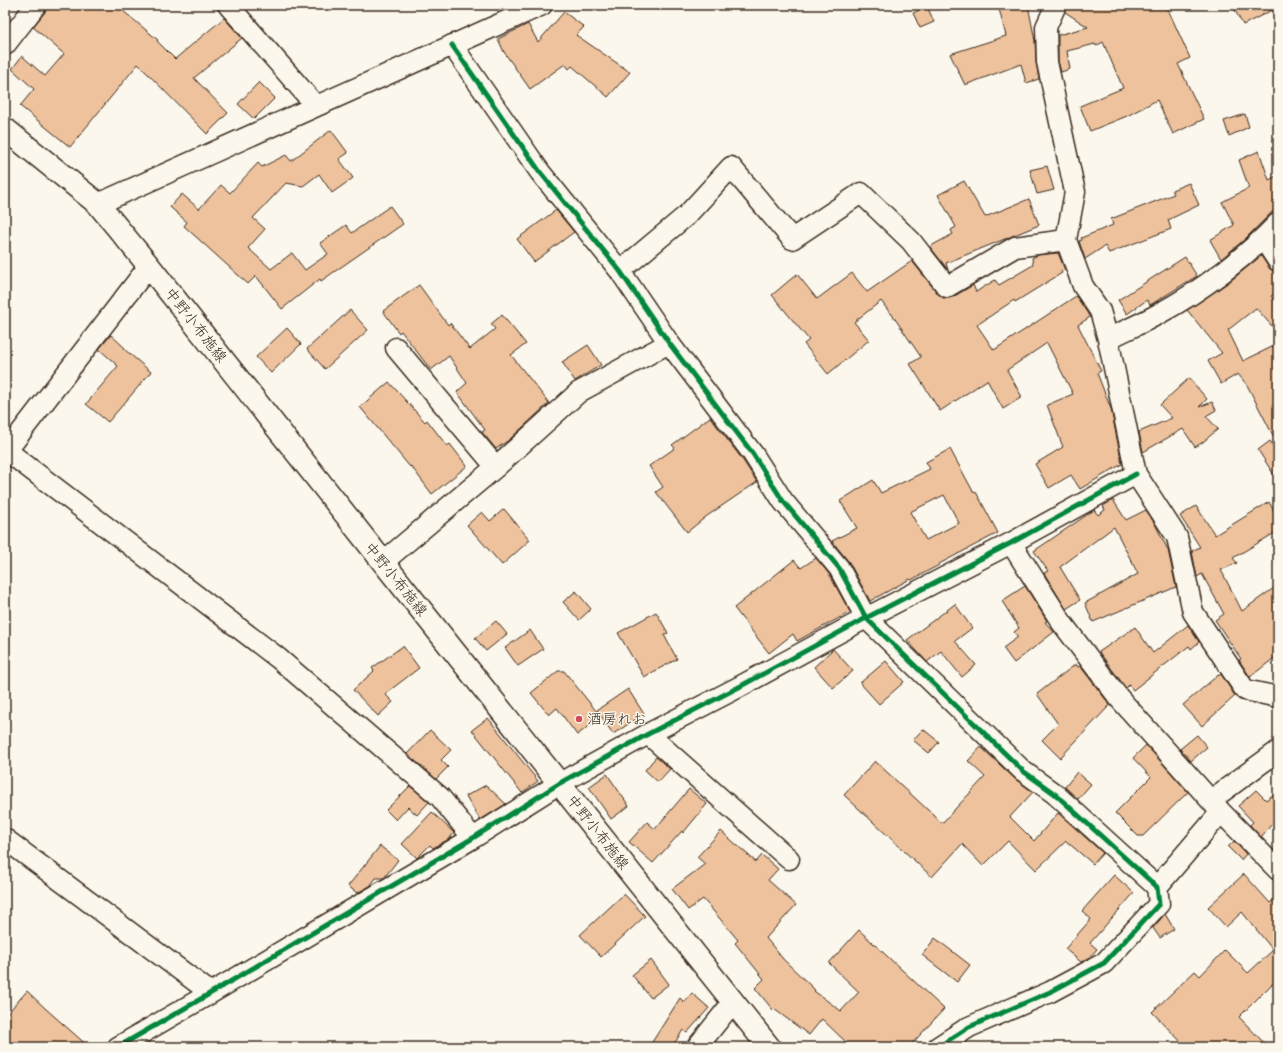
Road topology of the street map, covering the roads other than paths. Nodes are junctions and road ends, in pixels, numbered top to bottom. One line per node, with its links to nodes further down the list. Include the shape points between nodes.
1 (36, 5): 5 (street)
2 (228, 5): 7 (street)
3 (1056, 5): 12 (street, via 1046,27 1047,62 1074,192)
4 (531, 7): 6 (street)
5 (5, 45)
6 (452, 46): 7 (street); 15 (street, via 540,172)
7 (316, 106): 9 (street)
8 (5, 129): 9 (main road, 中野小布施線)
9 (98, 204): 14 (main road, 中野小布施線)
10 (1278, 223): 11 (street)
11 (1263, 238): 13 (street); 16 (street, via 1207,284 1160,313)
12 (1066, 240): 15 (street, via 1015,247 946,287 911,241 861,193 792,239 731,167 687,215); 16 (street, via 1083,286 1100,311)
13 (1278, 261)
14 (149, 266): 19 (street); 23 (main road, 中野小布施線)
15 (620, 271): 17 (street)
16 (1108, 339): 21 (street)
17 (669, 343): 20 (street, via 579,392); 24 (street, via 753,454 783,501 839,568)
18 (396, 348): 20 (street)
19 (6, 452): 30 (street, via 278,658 440,797)
20 (496, 467): 23 (street)
21 (1136, 474): 22 (street); 25 (street, via 1177,537 1192,612 1245,690)
22 (1011, 543): 24 (street); 29 (street, via 1062,623 1119,698)
23 (383, 562): 28 (main road, 中野小布施線)
24 (866, 618): 26 (street); 34 (street, via 1023,771 1054,794)
25 (1278, 697)
26 (648, 734): 28 (street); 32 (street)
27 (1278, 751): 29 (street)
28 (560, 783): 30 (street); 36 (main road, 中野小布施線)
29 (1216, 806): 33 (street); 34 (street)
30 (473, 838): 35 (street)
31 (5, 839): 35 (street)
32 (789, 859)
33 (1278, 870)
34 (1157, 888): 40 (street, via 1159,904 1104,963 1050,992 969,1027)
35 (211, 993): 37 (street)
36 (733, 1002): 38 (street); 39 (main road, 中野小布施線)
37 (118, 1047)
38 (697, 1047)
39 (769, 1047)
40 (938, 1047)

